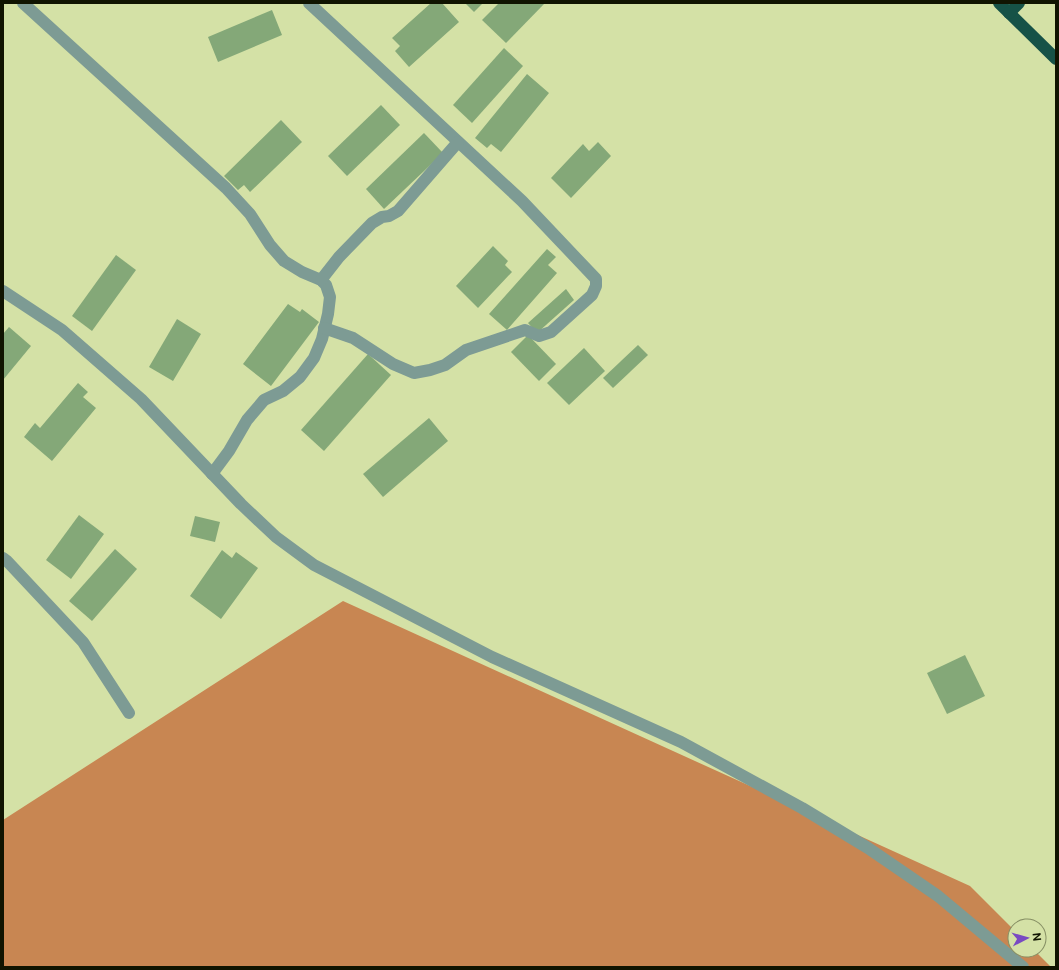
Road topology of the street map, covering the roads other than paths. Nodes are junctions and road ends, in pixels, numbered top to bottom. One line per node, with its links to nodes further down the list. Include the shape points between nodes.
1 (23, 3): 8 (street, via 226,188 250,214 284,261)
2 (309, 3): 7 (street)
3 (999, 3): 5 (highway)
4 (1019, 3): 5 (highway)
5 (1009, 13): 6 (highway)
6 (1056, 59)
7 (458, 142): 8 (street, via 398,211 372,223); 10 (street, via 522,201 596,279 592,295 551,332 539,336 525,330 466,350 445,365 414,373 394,364 353,338)
8 (321, 280): 10 (street, via 326,285 330,297)
9 (3, 290): 11 (street, via 68,335 141,400)
10 (324, 328): 11 (street, via 314,358 300,377 283,391 264,400 247,420)
11 (212, 474): 14 (street, via 276,537 314,565 492,658 682,742 802,808 868,848 938,896)
12 (3, 558): 13 (street, via 83,642)
13 (129, 713)
14 (1023, 967)

